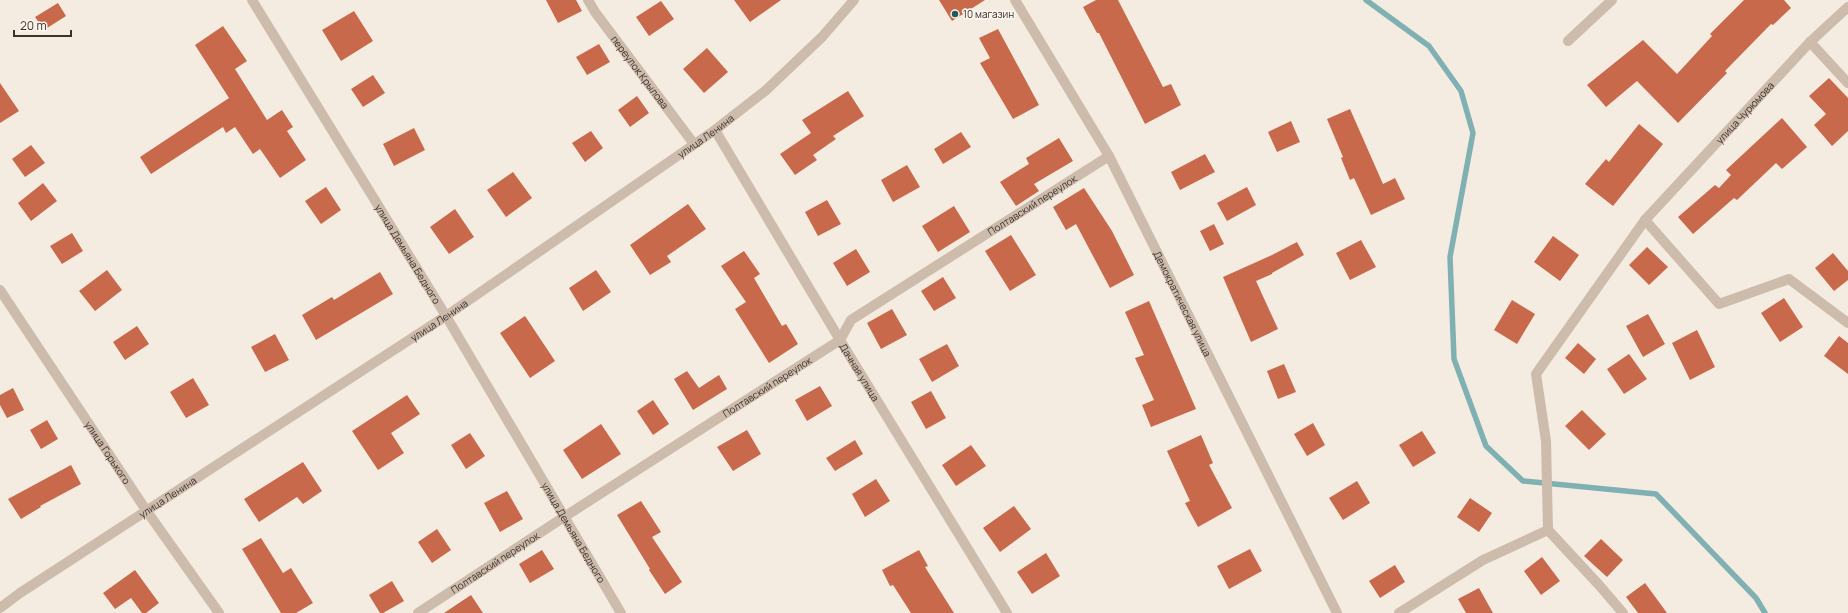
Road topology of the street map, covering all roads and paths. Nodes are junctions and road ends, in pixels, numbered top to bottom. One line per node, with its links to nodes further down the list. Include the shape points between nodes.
1 (252, 0): 15 (street, улица Демьяна Бедного)
2 (588, 0): 11 (street, переулок Крылова)
3 (854, 0): 10 (street, улица Ленина, via 822,37 771,86)
4 (1016, 0): 12 (street, Демократическая улица)
5 (1612, 0): 7 (street)
6 (1848, 7): 8 (street, улица Чурюмова)
7 (1568, 41)
8 (1810, 42): 9 (street); 13 (street, улица Чурюмова)
9 (1848, 83)
10 (715, 130): 11 (street, улица Ленина); 17 (street, Дачная улица)
11 (694, 144): 15 (street, улица Ленина)
12 (1109, 156): 17 (street, Полтавский переулок, via 851,320); 26 (street, Демократическая улица)
13 (1645, 220): 16 (street, via 1719,304 1789,279); 20 (street, улица Чурюмова, via 1536,374 1546,441)
14 (0, 290): 18 (street, улица Горького)
15 (446, 316): 18 (street, улица Ленина); 19 (street, улица Демьяна Бедного)
16 (1848, 323)
17 (840, 340): 19 (street, Полтавский переулок); 25 (street, Дачная улица)
18 (146, 510): 21 (street, улица Ленина); 22 (street, улица Горького)
19 (564, 517): 23 (street, Полтавский переулок); 24 (street, улица Демьяна Бедного)
20 (1548, 530): 27 (street, via 1482,560); 28 (street)
21 (0, 608)
22 (219, 613)
23 (418, 613)
24 (621, 613)
25 (1007, 613)
26 (1337, 613)
27 (1399, 613)
28 (1622, 613)

